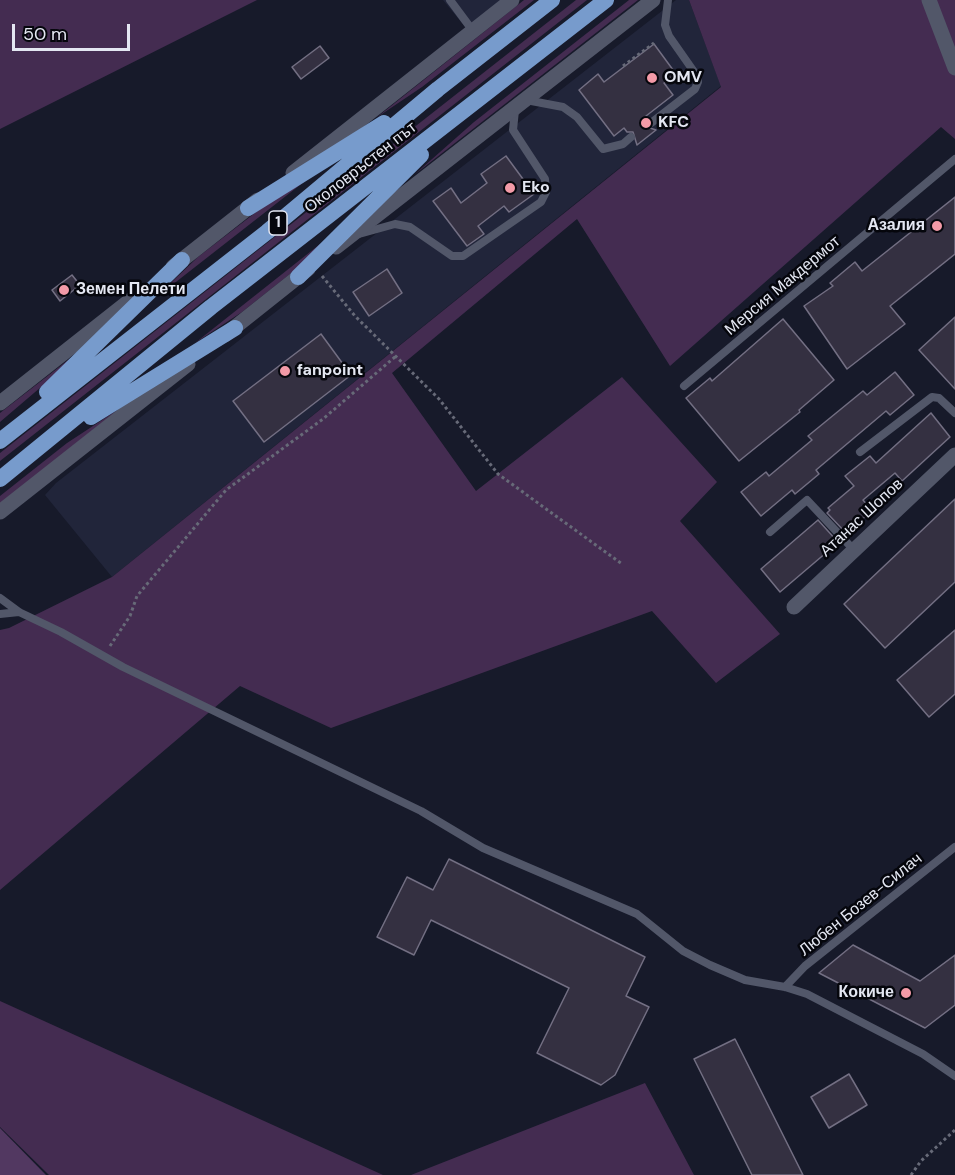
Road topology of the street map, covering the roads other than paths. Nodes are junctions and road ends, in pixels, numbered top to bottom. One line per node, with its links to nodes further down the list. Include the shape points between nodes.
1 (450, 0): 8 (lane)
2 (512, 0): 8 (street)
3 (552, 0): 10 (highway, Околовръстен път / 1)
4 (606, 0): 11 (highway, Околовръстен път / 1)
5 (653, 0): 12 (street)
6 (669, 0): 13 (lane, via 665,25 698,82 695,89)
7 (929, 0): 9 (street)
8 (473, 31): 16 (street)
9 (955, 68)
10 (438, 89): 16 (highway); 24 (highway, Околовръстен път / 1, via 267,232)
11 (474, 103): 19 (highway); 25 (highway, Околовръстен път / 1, via 211,307)
12 (521, 103): 14 (lane, via 563,107 603,149 623,144); 17 (street); 17 (lane, via 512,119 513,130 545,179 546,192 541,202 463,256 452,256 410,227 395,224)
13 (651, 123)
14 (632, 137)
15 (955, 159): 21 (lane, Мерсия Макдермот)
16 (248, 208): 18 (street)
17 (349, 237): 19 (street)
18 (182, 260): 22 (street); 24 (highway)
19 (298, 277): 20 (street)
20 (235, 328): 25 (highway); 29 (street)
21 (684, 386)
22 (0, 403)
23 (955, 412): 26 (lane, via 932,396)
24 (0, 439)
25 (37, 451): 28 (highway, Околовръстен път / 1)
26 (860, 452)
27 (955, 455): 31 (street, Атанас Шопов)
28 (0, 479)
29 (0, 512)
30 (770, 532): 31 (lane, via 807,500)
31 (854, 549): 33 (street, Атанас Шопов)
32 (0, 598): 34 (lane)
33 (794, 607)
34 (19, 612): 35 (lane); 37 (lane, via 421,811 483,848 637,914 684,951 710,965 745,980)
35 (0, 614)
36 (955, 847): 37 (lane, Любен Бозев-Силач)
37 (785, 987): 38 (lane, via 807,994 924,1054)
38 (955, 1076)

